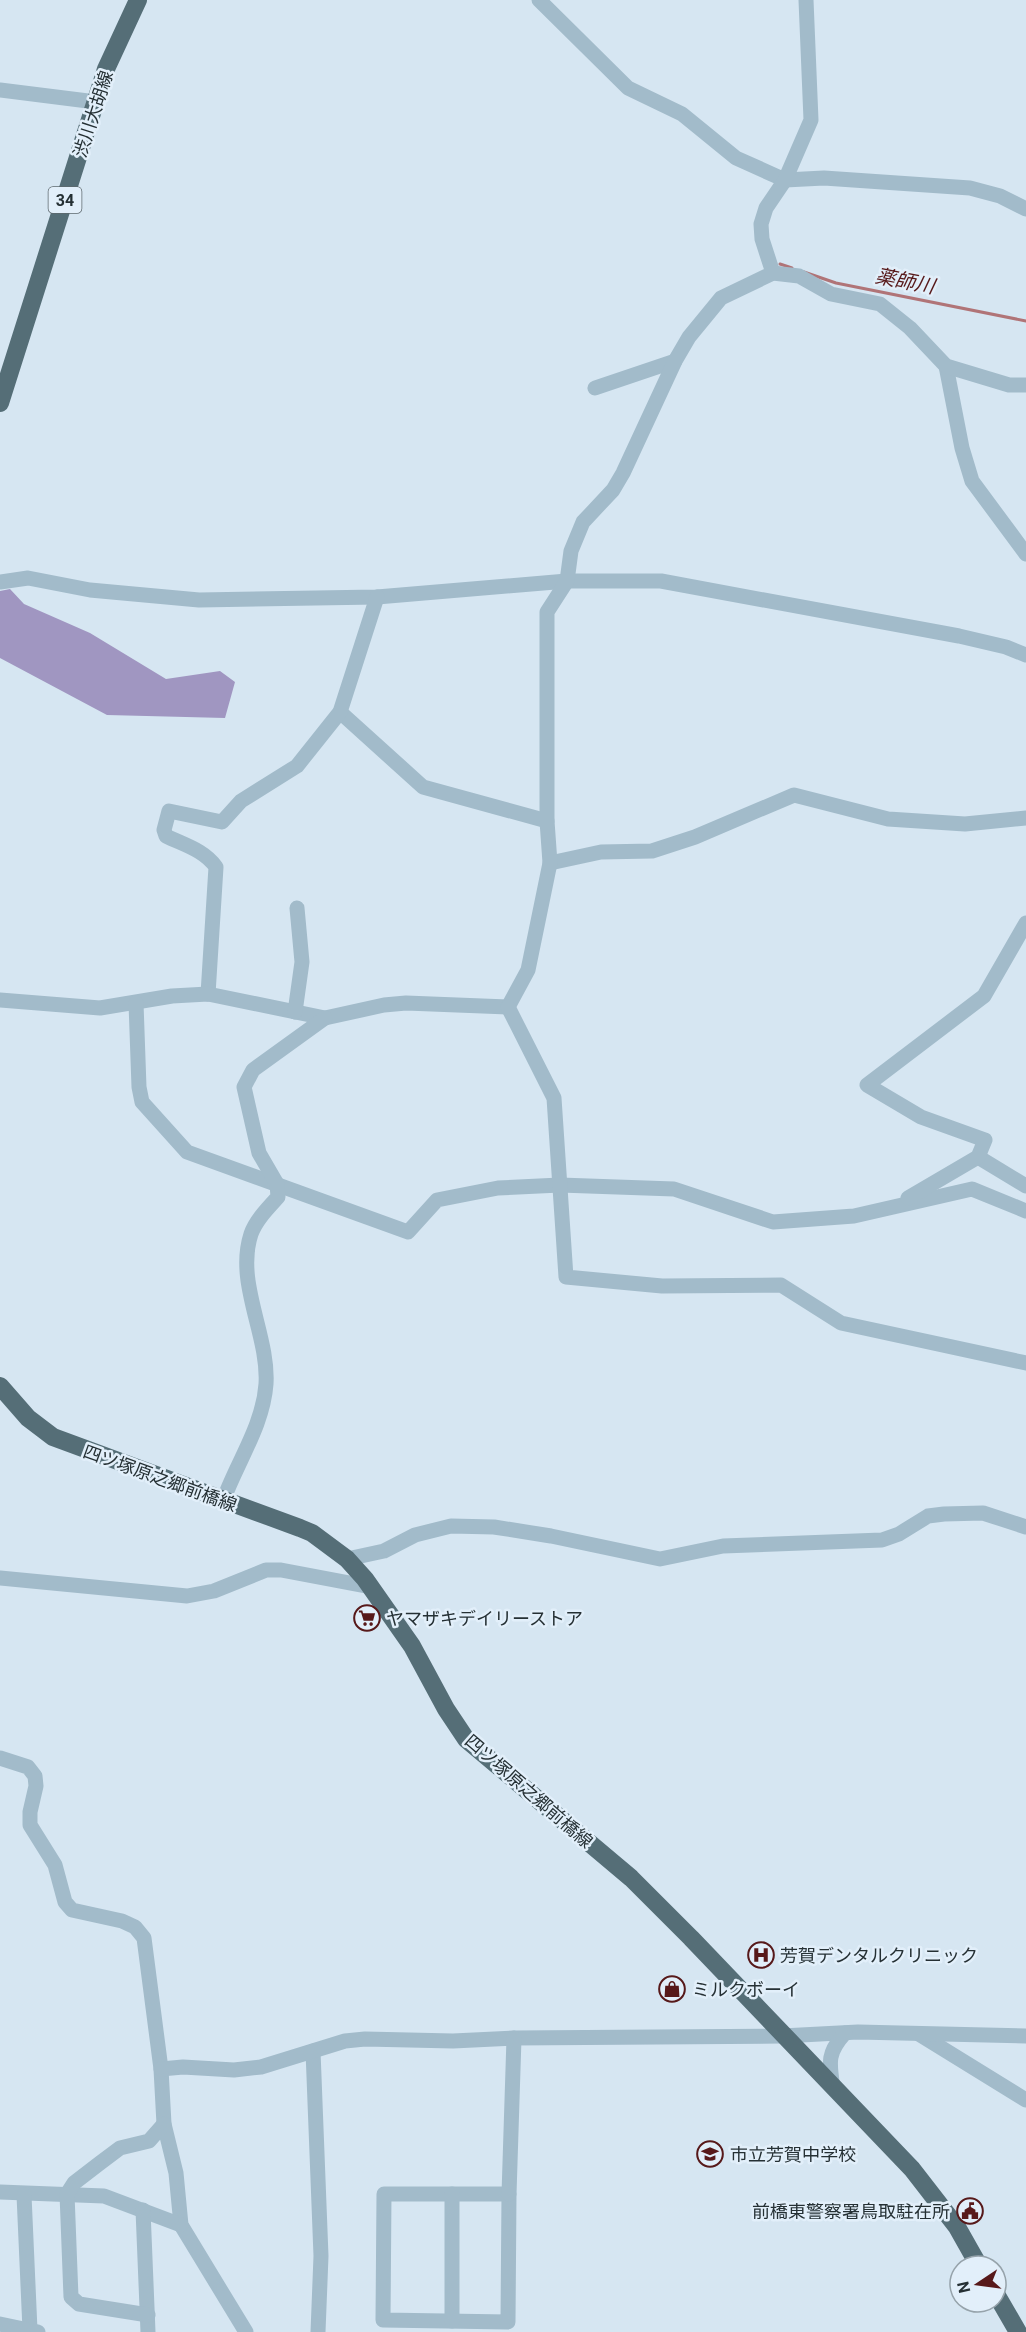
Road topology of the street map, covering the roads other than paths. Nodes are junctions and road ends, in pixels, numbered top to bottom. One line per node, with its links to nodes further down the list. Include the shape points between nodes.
1 (138, 0): 5 (main road, 渋川大胡線 / 34, via 106,69)
2 (539, 0): 6 (street, via 628,88 682,114 736,158)
3 (806, 0): 6 (street, via 811,120)
4 (0, 90): 5 (street)
5 (96, 102): 13 (main road, 渋川大胡線 / 34)
6 (785, 180): 7 (street, via 824,178 970,188 1000,196); 8 (street, via 766,208 761,224)
7 (1026, 209)
8 (773, 273): 9 (street, via 722,298 689,337); 10 (street, via 799,276 831,294 880,304 910,328)
9 (675, 361): 12 (street); 15 (street, via 623,473 583,522 571,551)
10 (946, 366): 11 (street, via 1009,385); 14 (street, via 972,481)
11 (1026, 385)
12 (595, 387)
13 (0, 403)
14 (1026, 554)
15 (567, 581): 17 (street); 18 (street, via 661,581 959,636); 21 (street, via 547,612)
16 (0, 582): 17 (street, via 28,578 69,587 199,600)
17 (376, 597): 19 (street)
18 (1026, 655)
19 (340, 712): 21 (street, via 423,787); 25 (street, via 297,766 242,801 222,822 169,811 166,836 200,851 216,867)
20 (1026, 818): 22 (street, via 964,824 888,819 794,795 652,851 601,852)
21 (547, 821): 22 (street)
22 (550, 863): 28 (street, via 528,970)
23 (297, 908): 29 (street, via 302,962)
24 (1026, 923): 31 (street, via 984,996 867,1085 921,1117 985,1140)
25 (208, 994): 27 (street); 29 (street)
26 (0, 1000): 27 (street, via 100,1008)
27 (136, 1003): 32 (street, via 142,1102 187,1152)
28 (508, 1007): 30 (street, via 406,1003); 33 (street, via 554,1098)
29 (295, 1012): 30 (street)
30 (325, 1018): 32 (street, via 253,1071 244,1088 259,1153)
31 (978, 1157): 34 (street); 35 (street)
32 (277, 1184): 33 (street, via 408,1232 437,1200 498,1188); 39 (street, via 278,1197 251,1233 247,1262 266,1372 264,1398)
33 (560, 1185): 35 (street, via 674,1189 773,1222 854,1216); 37 (street, via 566,1277 662,1286 781,1286 841,1323)
34 (1026, 1186)
35 (890, 1208): 36 (street, via 972,1189)
36 (1026, 1211)
37 (1026, 1363)
38 (0, 1386): 39 (main road, 四ツ塚原之郷前橋線, via 28,1418 53,1437)
39 (224, 1501): 41 (main road, 四ツ塚原之郷前橋線, via 306,1531)
40 (1026, 1527): 41 (street, via 983,1513 944,1514 928,1516 882,1540 723,1546 660,1559 551,1536 494,1527 451,1526)
41 (347, 1560): 43 (main road, 四ツ塚原之郷前橋線)
42 (0, 1578): 43 (street, via 187,1596 214,1591 266,1570 281,1570)
43 (370, 1587): 47 (main road, 四ツ塚原之郷前橋線, via 412,1646 466,1739 631,1878)
44 (0, 1758): 51 (street, via 28,1767 34,1776 30,1825 55,1865 65,1902 72,1910 122,1921 135,1927 144,1938)
45 (845, 2033): 46 (street); 47 (street); 52 (street, via 834,2046 829,2061)
46 (917, 2033): 48 (street); 53 (street)
47 (782, 2036): 49 (street); 52 (main road, 四ツ塚原之郷前橋線)
48 (1026, 2036)
49 (514, 2038): 50 (street, via 453,2042 365,2039); 58 (street)
50 (313, 2051): 51 (street, via 261,2067); 70 (street, via 321,2256)
51 (161, 2069): 54 (street)
52 (833, 2088): 62 (main road, 四ツ塚原之郷前橋線, via 938,2200)
53 (1026, 2100)
54 (164, 2124): 56 (street, via 149,2141 120,2148 74,2183); 61 (street, via 176,2173)
55 (0, 2192): 59 (street)
56 (68, 2194): 59 (street); 60 (street, via 104,2196); 64 (street, via 71,2297 79,2304)
57 (452, 2194): 58 (street); 65 (street); 65 (street, via 384,2194 383,2320)
58 (509, 2194): 65 (street, via 508,2322)
59 (24, 2195): 67 (street)
60 (143, 2210): 61 (street); 64 (street)
61 (181, 2225): 69 (street)
62 (972, 2254)
63 (1008, 2314): 71 (main road)
64 (148, 2315): 68 (street)
65 (452, 2321)
66 (0, 2324): 67 (street)
67 (34, 2331)
68 (148, 2332)
69 (246, 2332)
70 (318, 2332)
71 (1018, 2332)

